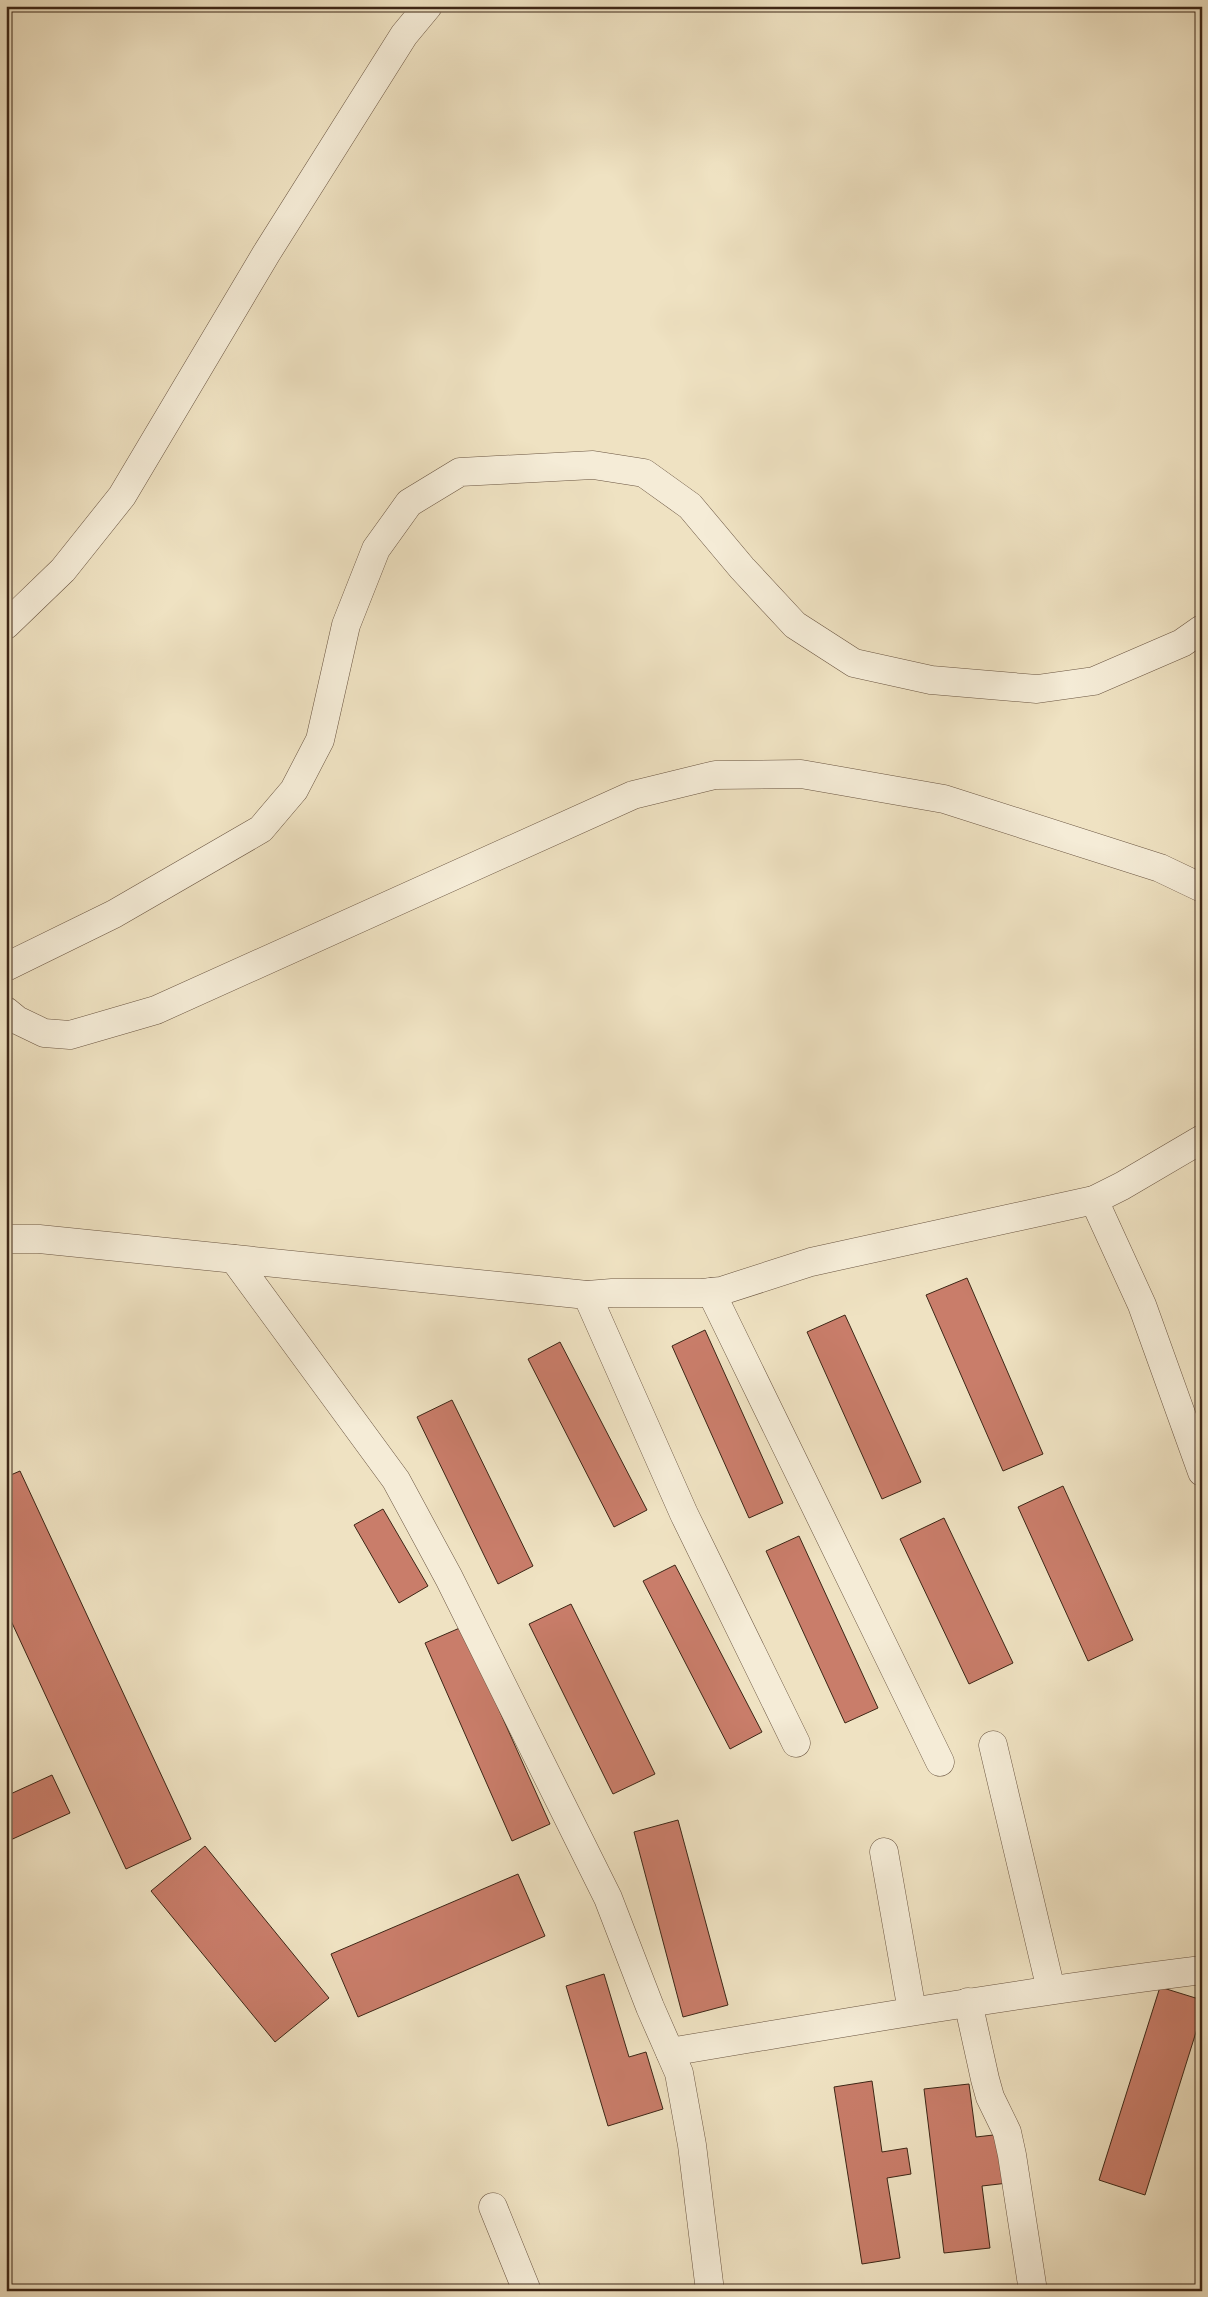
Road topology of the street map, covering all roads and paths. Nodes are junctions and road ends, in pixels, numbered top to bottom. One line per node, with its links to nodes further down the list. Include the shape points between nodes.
1 (428, 6): 2 (street, via 404,35 266,254 122,496 63,570)
2 (6, 625)
3 (1202, 629): 5 (street, via 1182,643 1094,681 1037,689 931,680 854,663 795,625 690,506 644,473 593,466 460,472 408,503 376,549 346,625 320,740 294,790 261,829 114,914)
4 (1202, 888): 6 (street, via 1160,868 944,799 801,774 716,775 633,795 156,1010 70,1035 44,1033)
5 (6, 967)
6 (6, 1011)
7 (1202, 1139): 8 (street)
8 (1094, 1200): 11 (street, via 811,1262); 13 (street, via 1142,1304)
9 (6, 1239): 10 (street, via 38,1239)
10 (234, 1259): 12 (street); 22 (street, via 396,1480 420,1522 608,1898)
11 (711, 1292): 12 (street); 16 (street)
12 (587, 1295): 14 (street, via 684,1514)
13 (1202, 1472)
14 (796, 1744)
15 (993, 1745): 19 (street)
16 (940, 1762)
17 (884, 1852): 21 (street)
18 (1202, 1970): 19 (street)
19 (1051, 1990): 20 (street)
20 (968, 2002): 21 (street); 26 (street, via 990,2097 1006,2132 1012,2155)
21 (912, 2011): 22 (street)
22 (670, 2052): 25 (street, via 679,2073 692,2145)
23 (493, 2207): 24 (street)
24 (527, 2291)
25 (710, 2291)
26 (1033, 2291)

